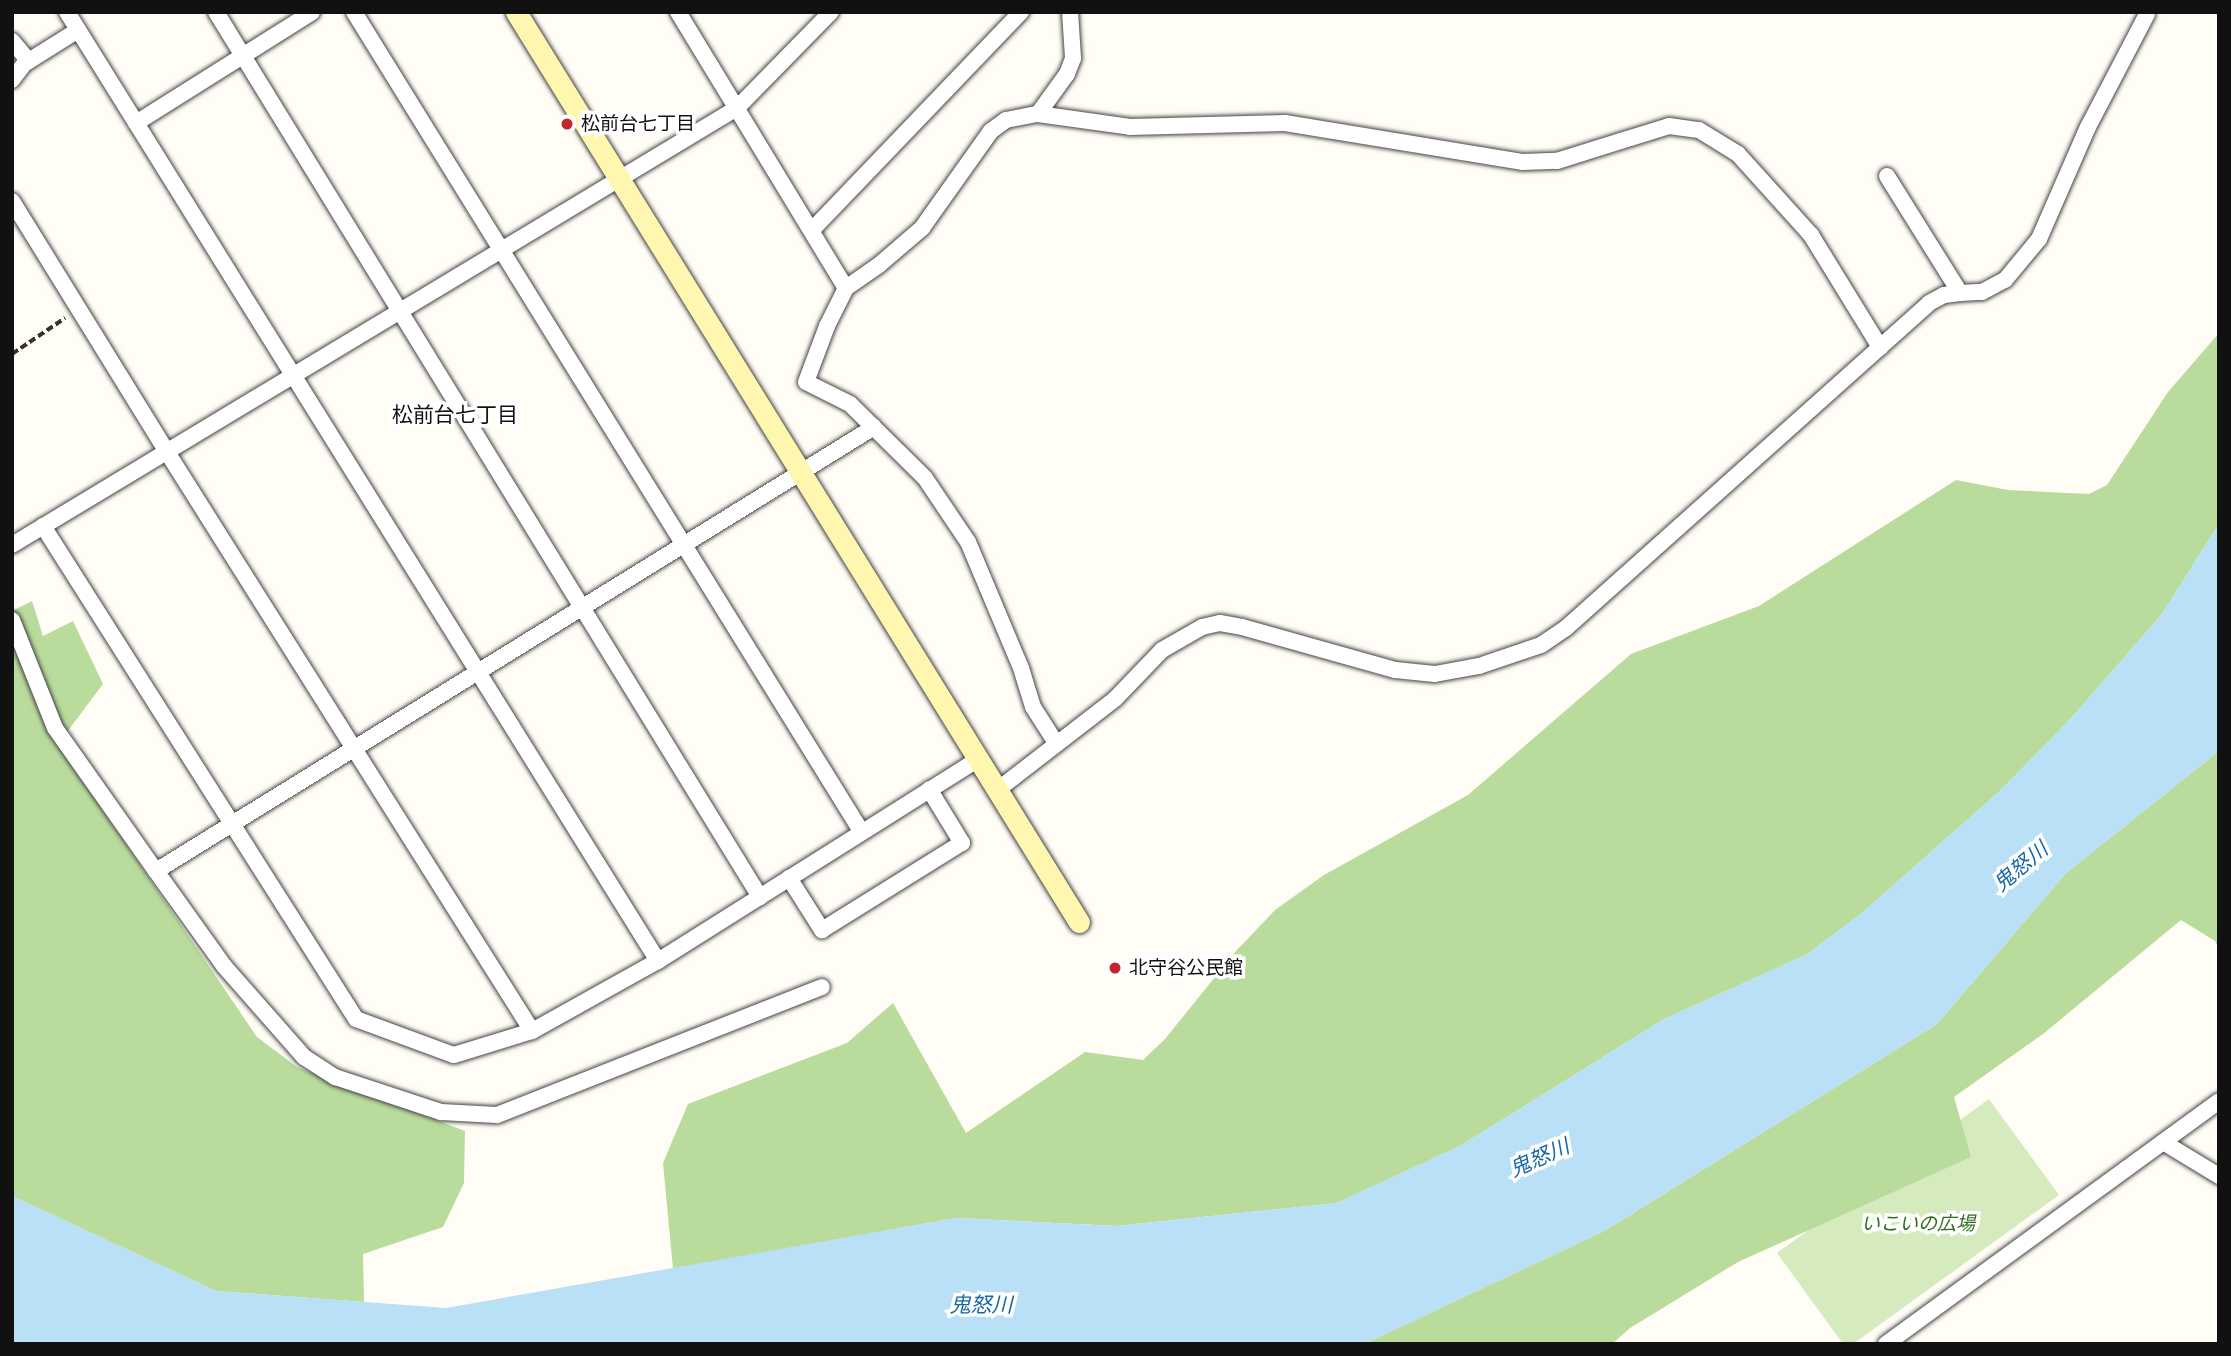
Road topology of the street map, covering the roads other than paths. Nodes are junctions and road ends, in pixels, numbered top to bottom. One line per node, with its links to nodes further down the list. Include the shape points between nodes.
1 (67, 12): 11 (street)
2 (216, 12): 13 (street)
3 (312, 12): 13 (street)
4 (354, 12): 23 (street)
5 (516, 12): 20 (street)
6 (678, 12): 16 (street)
7 (1021, 12): 22 (street)
8 (1070, 12): 17 (street, via 1073,58)
9 (2148, 13): 25 (street, via 2088,127 2039,239 2005,280 1982,292)
10 (825, 14): 16 (street)
11 (78, 30): 14 (street); 18 (street)
12 (12, 41): 14 (street)
13 (243, 56): 18 (street); 26 (street)
14 (29, 61): 15 (street)
15 (12, 80)
16 (737, 108): 20 (street); 22 (street)
17 (1038, 114): 24 (street, via 1006,120 991,131 922,228); 27 (street, via 1130,127 1285,123 1522,162 1557,161 1669,126 1699,130 1738,154 1811,235)
18 (135, 123): 28 (street)
19 (1887, 176): 25 (street)
20 (620, 181): 23 (street); 31 (street)
21 (12, 201): 30 (street)
22 (812, 230): 24 (street)
23 (502, 251): 26 (street); 34 (street)
24 (846, 288): 29 (street, via 806,382 850,404)
25 (1960, 293): 27 (street, via 1929,303)
26 (401, 312): 28 (street); 35 (street)
27 (1880, 347): 38 (street, via 1566,628 1541,645 1490,663 1435,674 1395,670 1220,623 1202,627 1162,650 1115,699)
28 (294, 376): 30 (street); 37 (street)
29 (874, 427): 31 (street); 38 (street, via 925,478 968,541 1033,707)
30 (167, 452): 32 (street); 39 (street)
31 (801, 473): 34 (street); 40 (street)
32 (43, 526): 33 (street); 43 (street)
33 (12, 545)
34 (683, 545): 35 (street); 44 (street)
35 (582, 608): 37 (street); 47 (street)
36 (12, 621): 45 (street, via 55,728)
37 (478, 672): 39 (street); 49 (street)
38 (1056, 743): 42 (street)
39 (355, 748): 43 (street); 51 (street)
40 (977, 760): 41 (street); 42 (street)
41 (929, 789): 44 (street); 46 (street, via 962,843 822,930)
42 (996, 791): 48 (street)
43 (234, 823): 45 (street); 51 (street, via 356,1019 454,1055)
44 (861, 831): 46 (street)
45 (156, 872): 50 (street, via 224,967 304,1057 335,1077 442,1112 497,1115)
46 (789, 878): 47 (street)
47 (760, 897): 49 (street)
48 (1079, 922)
49 (658, 961): 51 (street)
50 (822, 988)
51 (532, 1031)
52 (2219, 1101): 53 (street)
53 (2163, 1142): 54 (street); 55 (street)
54 (2219, 1176)
55 (1886, 1344)

